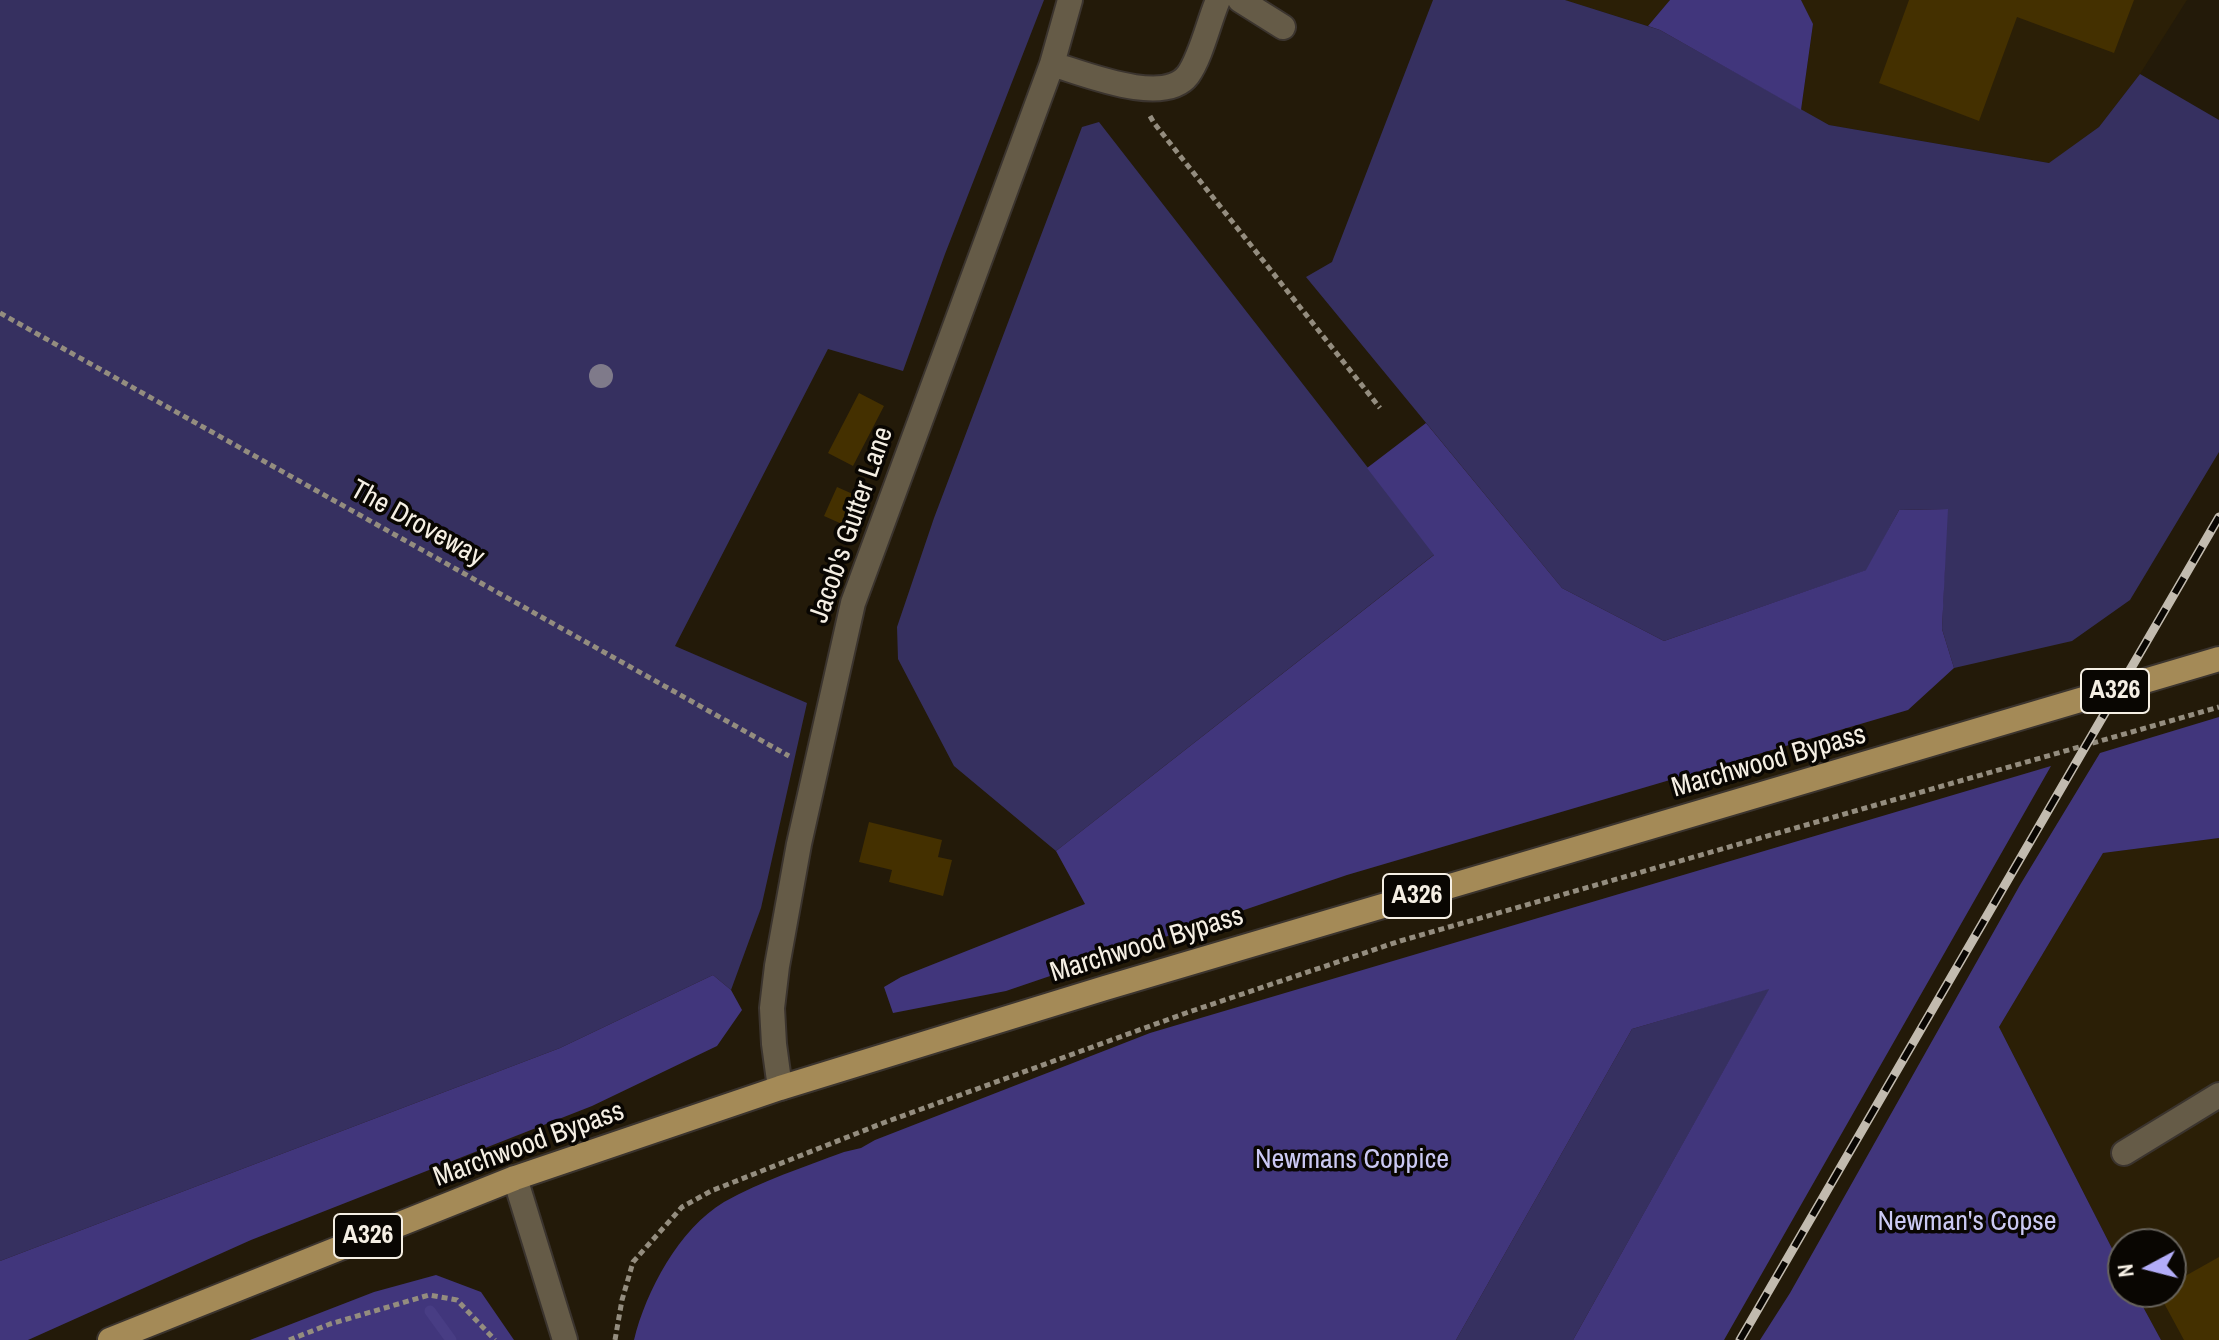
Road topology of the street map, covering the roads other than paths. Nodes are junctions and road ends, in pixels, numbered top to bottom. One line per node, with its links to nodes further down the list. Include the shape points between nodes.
1 (1070, 0): 5 (street, Jacob's Gutter Lane)
2 (1218, 0): 5 (street, via 1187,77 1170,87 1139,89)
3 (1240, 0): 4 (street)
4 (1283, 27)
5 (1052, 64): 7 (street, Jacob's Gutter Lane, via 853,603 777,966 772,1008)
6 (2219, 659): 7 (main road, Marchwood Bypass / A326)
7 (780, 1088): 10 (main road, Marchwood Bypass / A326)
8 (2219, 1095): 9 (street)
9 (2124, 1153)
10 (515, 1178): 11 (main road, Marchwood Bypass / A326); 12 (street)
11 (110, 1340)
12 (565, 1340)

